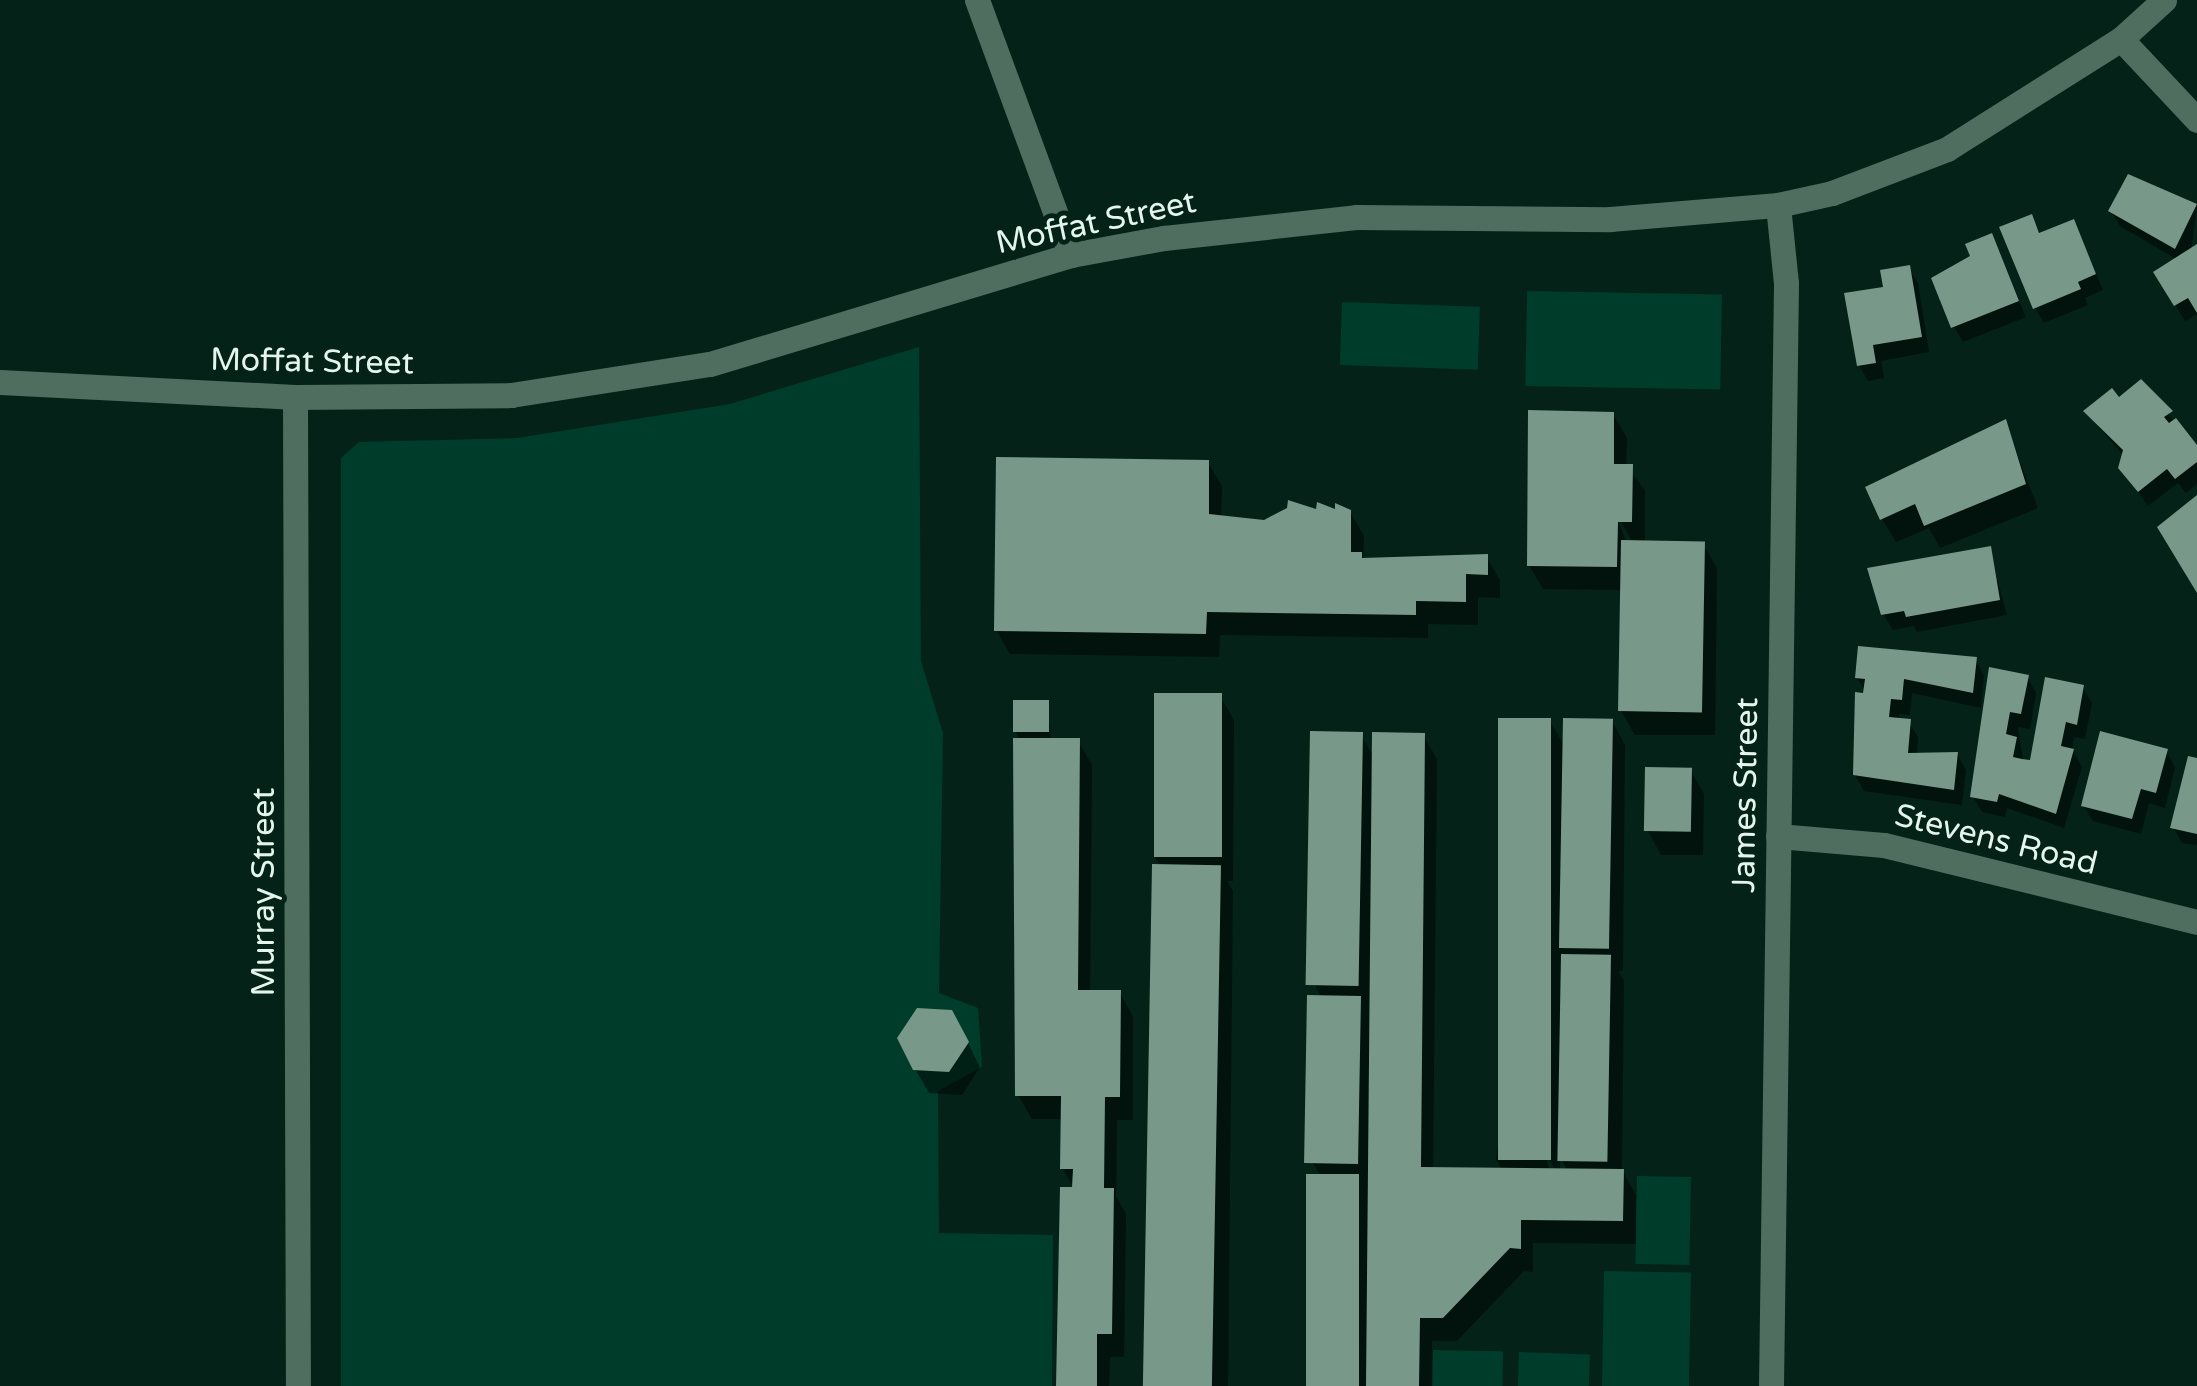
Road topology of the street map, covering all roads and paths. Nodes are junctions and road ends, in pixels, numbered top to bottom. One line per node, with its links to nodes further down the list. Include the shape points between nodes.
1 (978, 0): 6 (street)
2 (2164, 0): 3 (street, Moffat Street)
3 (2121, 39): 4 (street); 5 (street, Moffat Street, via 1947,149 1850,187)
4 (2197, 120)
5 (1778, 205): 6 (street, Moffat Street, via 1610,219 1356,217); 9 (street, James Street, via 1786,283)
6 (1071, 254): 8 (street, Moffat Street, via 807,338 601,386 435,398)
7 (0, 382): 8 (street, Moffat Street)
8 (296, 398): 11 (street, Murray Street)
9 (1778, 836): 10 (street, Stevens Road, via 1884,845); 12 (street, James Street)
10 (2197, 922)
11 (298, 1386)
12 (1771, 1386)

